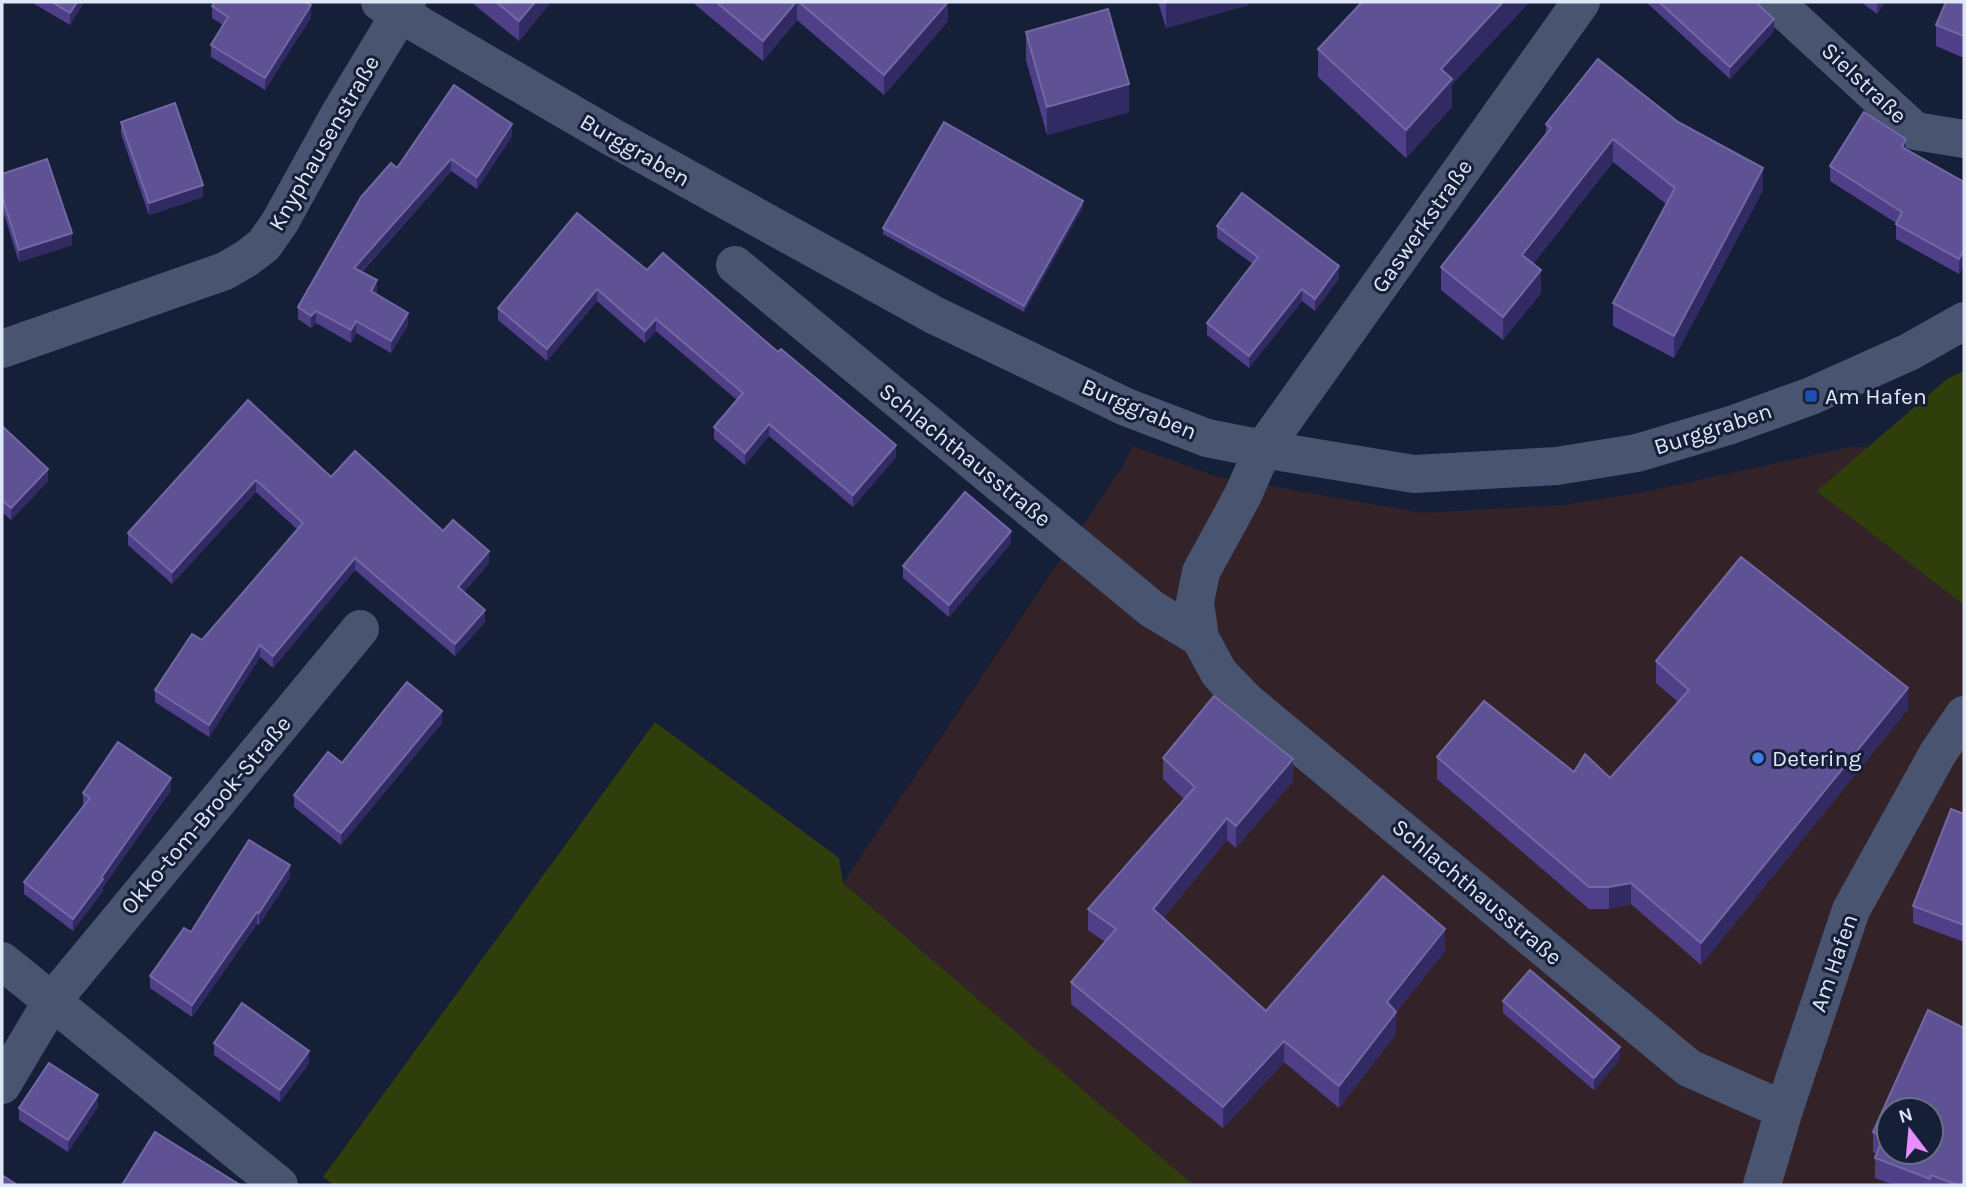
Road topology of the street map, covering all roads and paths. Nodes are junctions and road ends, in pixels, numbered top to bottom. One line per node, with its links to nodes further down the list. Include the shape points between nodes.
1 (1581, 2): 8 (street, Gaswerkstraße)
2 (1775, 2): 4 (street, Sielstraße, via 1915,131)
3 (395, 6): 7 (street, Knyphausenstraße, via 264,246 225,271); 8 (street, Burggraben, via 612,137 934,315 1126,407 1207,438)
4 (1964, 139)
5 (735, 265): 10 (street, Schlachthausstraße, via 1152,609)
6 (1964, 321): 8 (street, Burggraben, via 1909,352 1811,396 1637,453 1557,466 1414,474)
7 (2, 349)
8 (1263, 449): 10 (street, Schlachthausstraße, via 1201,572 1195,602)
9 (360, 629): 13 (street, Okko-tom-Brook-Straße)
10 (1200, 638): 15 (street, Schlachthausstraße, via 1219,673 1246,701 1689,1068)
11 (1964, 715): 15 (street, Am Hafen, via 1851,910)
12 (2, 961): 13 (street)
13 (52, 1001): 14 (street, Okko-tom-Brook-Straße); 16 (street)
14 (2, 1085)
15 (1784, 1110): 17 (street, Am Hafen)
16 (279, 1185)
17 (1762, 1185)

